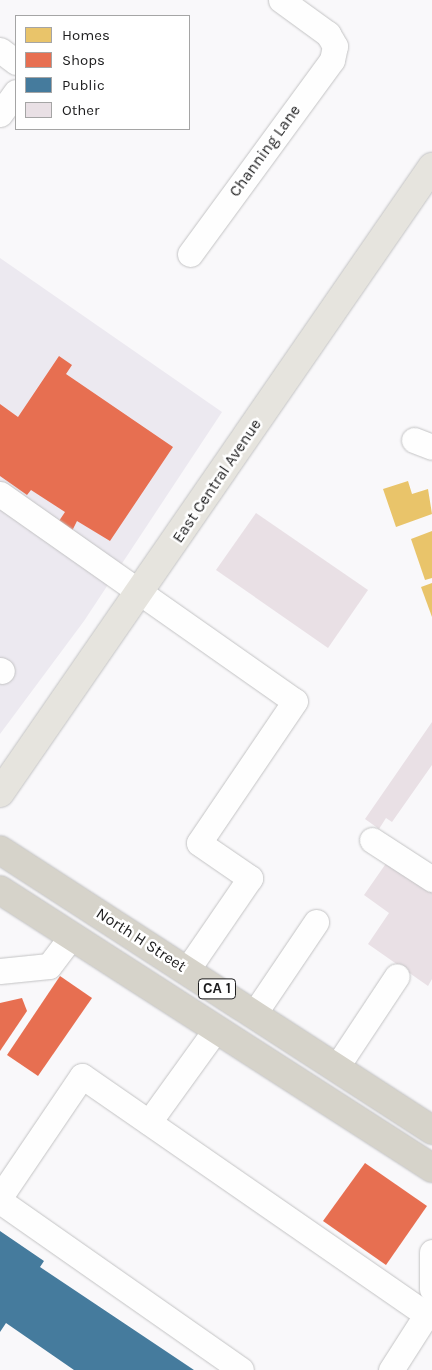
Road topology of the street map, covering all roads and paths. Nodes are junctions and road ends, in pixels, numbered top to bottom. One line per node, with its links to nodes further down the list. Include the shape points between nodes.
1 (281, 0): 7 (street, Channing Lane, via 328,34 335,46 332,60)
2 (0, 50): 3 (street)
3 (15, 61)
4 (15, 93): 5 (street)
5 (0, 114)
6 (432, 167): 9 (main road, East Central Avenue)
7 (190, 254)
8 (0, 494): 9 (street)
9 (141, 592): 10 (main road, East Central Avenue); 17 (street, via 160,610 295,701 199,843 250,878)
10 (0, 793)
11 (372, 840): 13 (street)
12 (0, 850): 17 (highway, North H Street / CA 1)
13 (432, 879)
14 (0, 890): 16 (highway, CA 1)
15 (316, 922): 20 (street)
16 (72, 936): 18 (street, via 49,966); 21 (highway, CA 1)
17 (186, 970): 20 (highway, North H Street / CA 1)
18 (0, 971)
19 (397, 976): 22 (street)
20 (254, 1014): 22 (highway, North H Street / CA 1)
21 (216, 1029): 23 (street); 25 (highway, CA 1)
22 (336, 1068): 24 (highway, North H Street / CA 1)
23 (149, 1122): 26 (street, via 82,1076); 29 (street)
24 (432, 1130)
25 (432, 1168)
26 (0, 1199): 30 (street)
27 (432, 1252): 28 (street)
28 (432, 1289)
29 (430, 1311): 31 (street)
30 (241, 1370)
31 (391, 1370)

